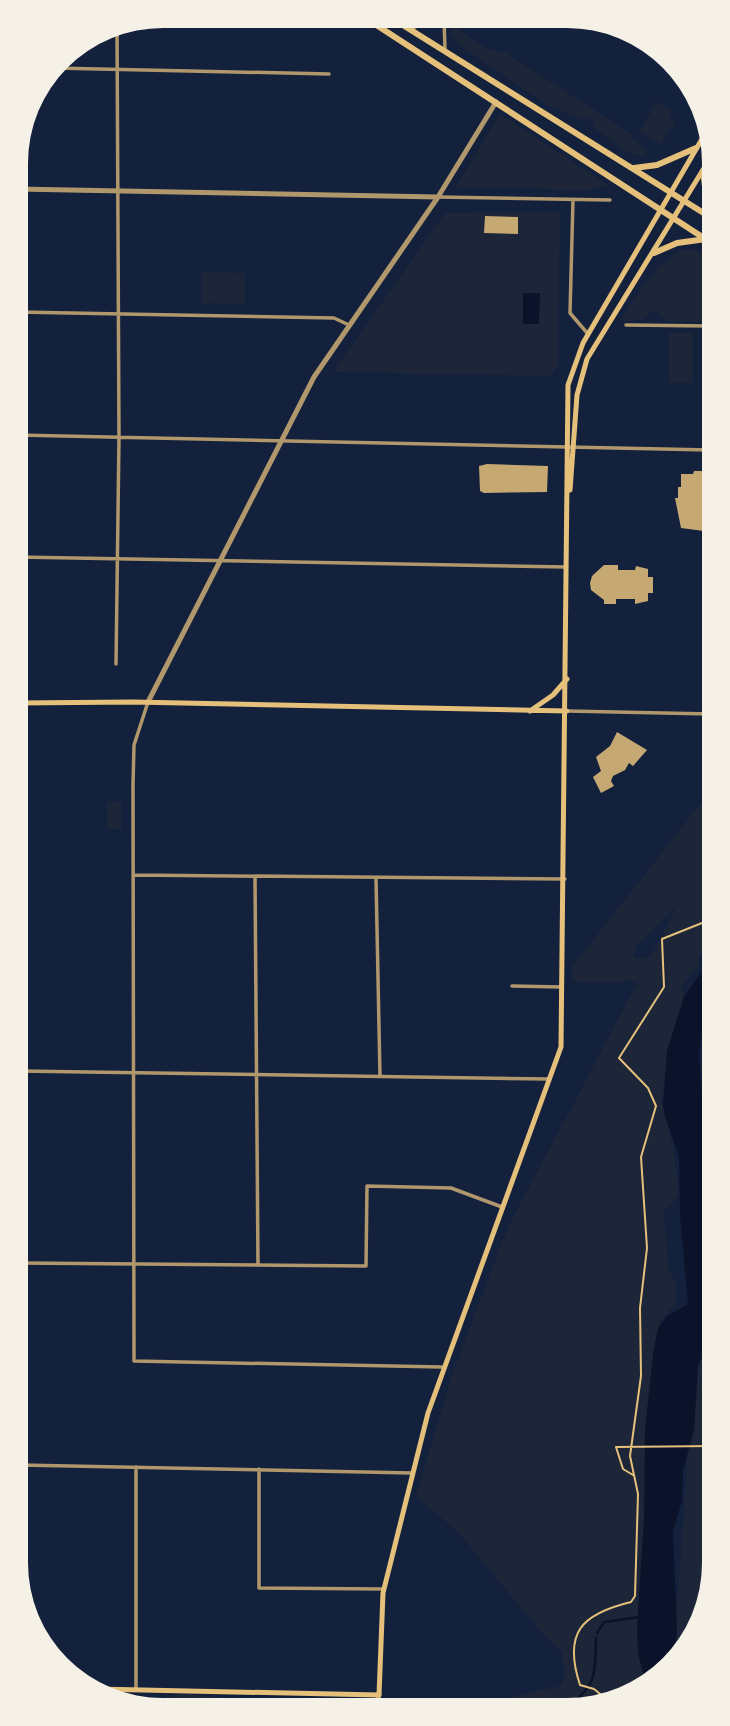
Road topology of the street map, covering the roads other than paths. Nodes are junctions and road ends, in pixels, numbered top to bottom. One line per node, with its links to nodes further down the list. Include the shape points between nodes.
1 (381, 28): 10 (main road)
2 (411, 28): 4 (street)
3 (443, 28): 6 (street)
4 (408, 29): 6 (main road)
5 (117, 36): 8 (street)
6 (445, 52): 13 (main road)
7 (67, 68): 8 (street)
8 (117, 69): 9 (street); 16 (street)
9 (329, 74)
10 (496, 102): 18 (street); 22 (main road)
11 (700, 141): 12 (main road)
12 (696, 148): 13 (main road, via 657,165); 17 (main road)
13 (634, 168): 17 (main road)
14 (702, 173): 21 (main road)
15 (28, 189): 16 (street)
16 (117, 190): 18 (street); 29 (street)
17 (670, 190): 21 (main road); 22 (main road)
18 (438, 197): 19 (street); 30 (street)
19 (573, 200): 20 (street); 33 (street, via 570,313)
20 (610, 200)
21 (684, 200): 23 (main road); 24 (main road)
22 (660, 208): 24 (main road); 33 (main road)
23 (702, 212)
24 (674, 218): 25 (main road); 27 (main road)
25 (702, 237)
26 (702, 241): 27 (main road, via 677,243)
27 (654, 253): 38 (main road, via 587,359 577,395)
28 (28, 312): 29 (street)
29 (119, 314): 30 (street, via 334,318); 35 (street)
30 (350, 325): 36 (street, via 314,377)
31 (626, 325): 32 (street)
32 (702, 326)
33 (588, 334): 37 (main road, via 568,385)
34 (28, 435): 35 (street)
35 (119, 437): 36 (street); 42 (street)
36 (282, 440): 37 (street); 43 (street)
37 (565, 446): 38 (street); 40 (main road)
38 (573, 446): 39 (street); 40 (main road)
39 (702, 450)
40 (569, 496): 44 (main road)
41 (28, 557): 42 (street)
42 (117, 559): 43 (street); 45 (street)
43 (222, 561): 44 (street); 47 (street)
44 (568, 568): 46 (main road)
45 (116, 664)
46 (567, 679): 49 (main road); 50 (main road)
47 (148, 702): 48 (main road); 49 (main road); 52 (street, via 134,745)
48 (28, 703)
49 (530, 711): 50 (main road)
50 (567, 711): 51 (street); 55 (main road)
51 (702, 714)
52 (133, 875): 53 (street); 59 (street)
53 (255, 877): 54 (street); 60 (street)
54 (376, 878): 55 (street); 61 (street)
55 (565, 879): 57 (main road)
56 (512, 986): 57 (street)
57 (564, 987): 62 (main road, via 561,1046)
58 (28, 1072): 59 (street)
59 (132, 1074): 60 (street); 65 (street)
60 (256, 1075): 61 (street); 66 (street)
61 (380, 1076): 62 (street)
62 (551, 1079): 63 (main road)
63 (502, 1207): 66 (street, via 451,1188 367,1186 366,1266); 67 (main road)
64 (28, 1263): 65 (street)
65 (134, 1264): 66 (street); 67 (street, via 134,1361)
66 (258, 1265)
67 (442, 1367): 71 (main road)
68 (28, 1465): 69 (street)
69 (136, 1467): 70 (street); 74 (street)
70 (259, 1469): 71 (street); 72 (street, via 259,1588)
71 (412, 1473): 72 (main road)
72 (384, 1589): 75 (main road)
73 (116, 1689): 74 (main road)
74 (136, 1690): 75 (main road)
75 (379, 1695): 76 (street)
76 (378, 1698)

